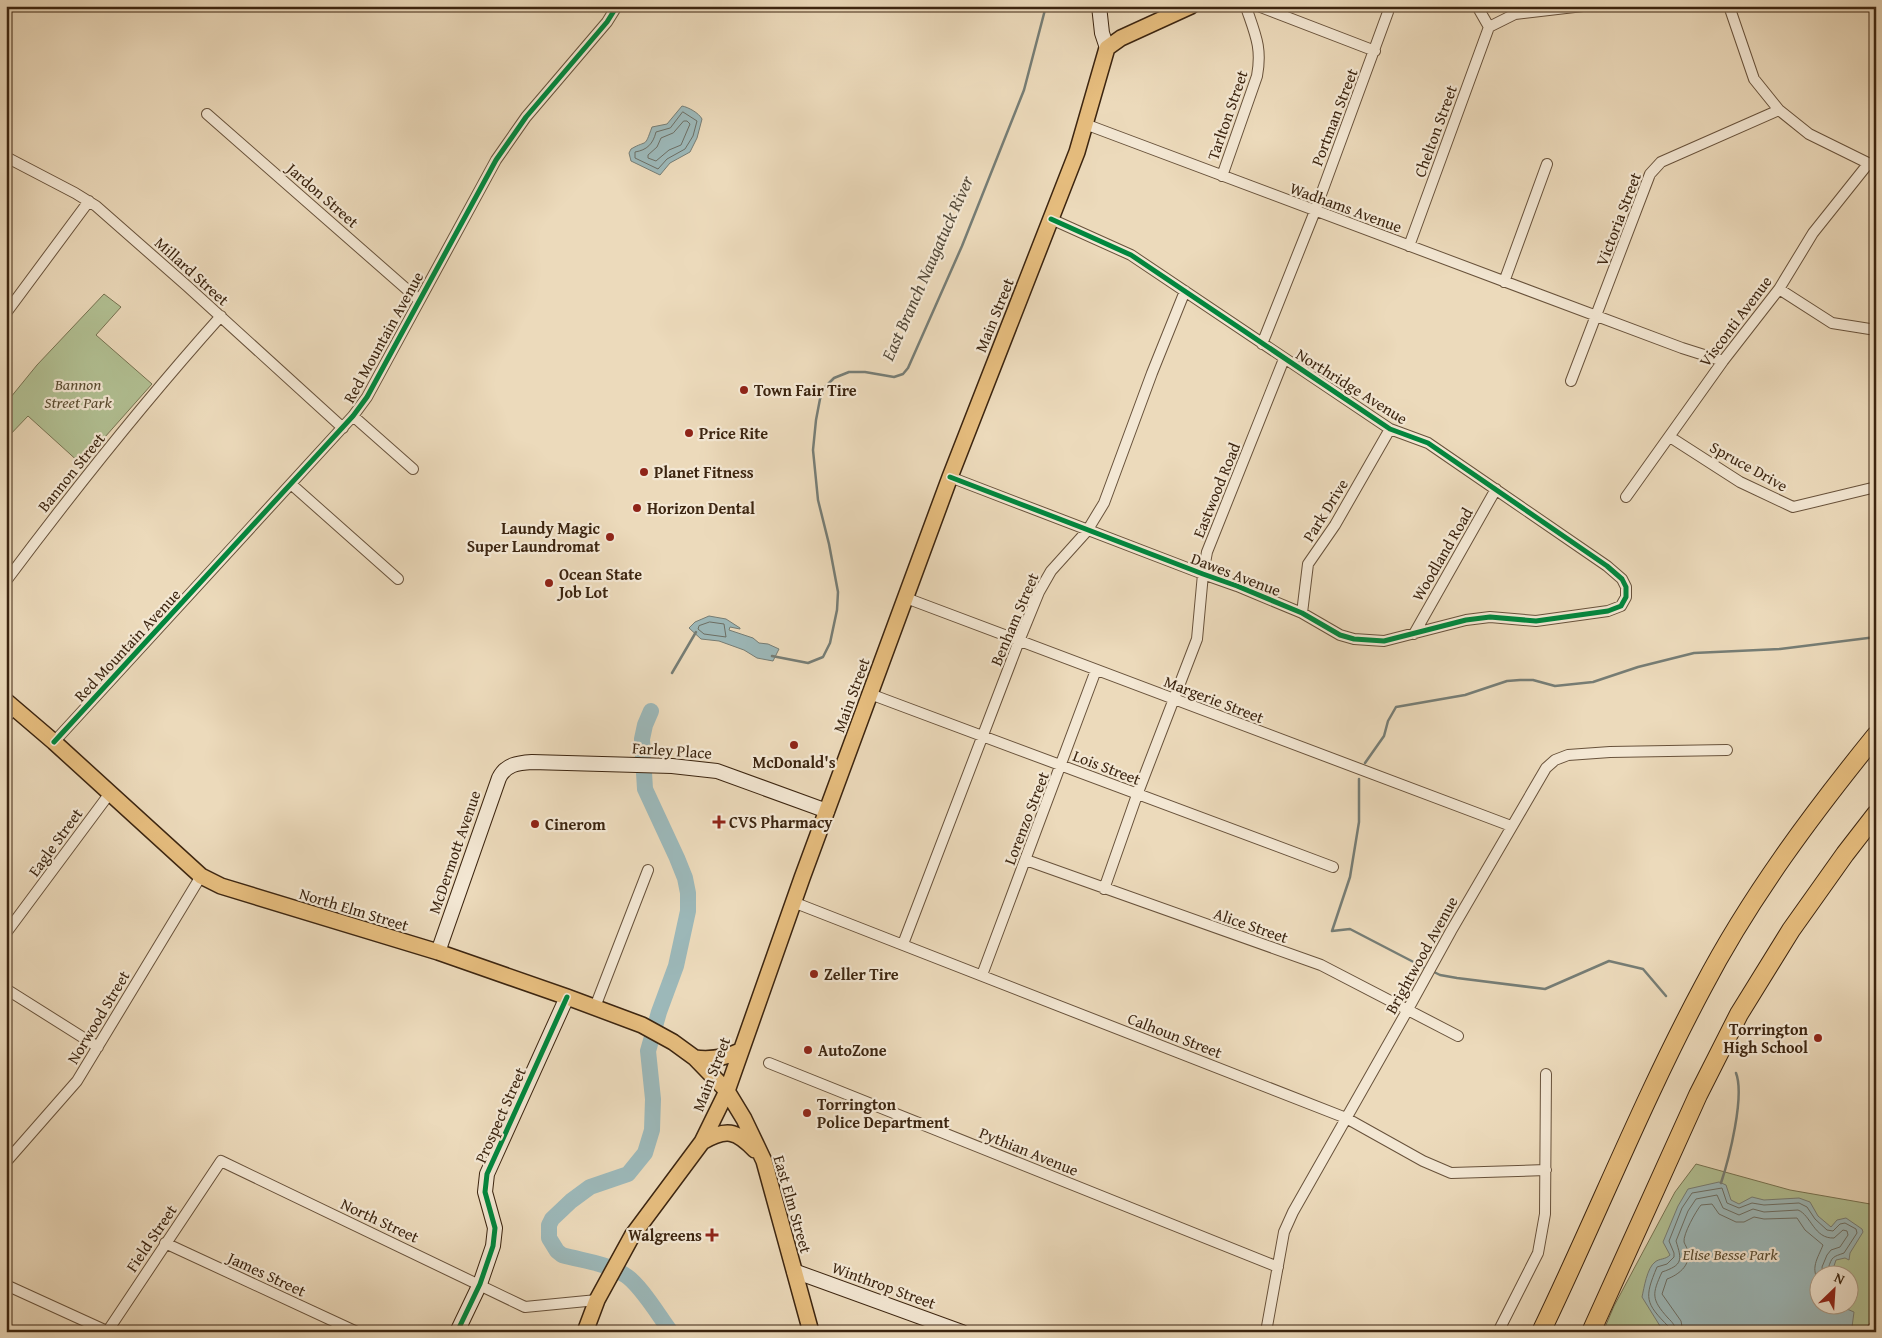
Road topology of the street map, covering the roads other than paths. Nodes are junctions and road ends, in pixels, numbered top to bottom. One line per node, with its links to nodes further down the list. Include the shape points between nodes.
1 (616, 6): 27 (street, Red Mountain Avenue, via 607,22 526,117 496,160)
2 (1099, 6): 11 (main road)
3 (1191, 6): 11 (main road, via 1121,38)
4 (1249, 6): 19 (street, Tarlton Street, via 1247,10 1259,45 1260,60)
5 (1258, 6): 12 (street)
6 (1477, 6): 10 (street)
7 (1583, 6): 10 (street, via 1515,14)
8 (1729, 6): 13 (street, via 1754,79)
9 (1388, 12): 12 (street, Portman Street)
10 (1489, 27): 23 (street, Chelton Street)
11 (1107, 48): 15 (main road, Main Street)
12 (1375, 51): 21 (street, Portman Street)
13 (1779, 110): 18 (street, via 1809,134); 30 (street, Victoria Street, via 1661,162 1650,174)
14 (207, 114): 27 (street, Jardon Street)
15 (1085, 124): 19 (street, Wadhams Avenue); 22 (main road, Main Street)
16 (6, 157): 20 (street, Millard Street)
17 (1547, 164): 24 (street)
18 (1872, 165): 25 (street, Visconti Avenue, via 1814,233)
19 (1222, 176): 21 (street, Wadhams Avenue)
20 (88, 202): 28 (street); 29 (street, Millard Street)
21 (1315, 211): 23 (street, Wadhams Avenue); 32 (street, Portman Street)
22 (1051, 219): 26 (street, Northridge Avenue, via 1131,255); 41 (main road, Main Street)
23 (1409, 246): 24 (street, Wadhams Avenue)
24 (1504, 282): 30 (street, Wadhams Avenue)
25 (1779, 289): 31 (street, via 1832,323); 34 (street, Visconti Avenue)
26 (1185, 291): 32 (street, Northridge Avenue); 46 (street, Benham Street, via 1104,503)
27 (419, 300): 36 (street, Red Mountain Avenue, via 367,397)
28 (6, 313)
29 (220, 316): 37 (street, Millard Street); 49 (street, Bannon Street, via 72,492)
30 (1597, 316): 34 (street, Wadhams Avenue); 35 (street, Victoria Street)
31 (1876, 330)
32 (1262, 344): 33 (street, Northridge Avenue)
33 (1284, 359): 38 (street, Northridge Avenue); 47 (street, Eastwood Road, via 1207,552)
34 (1722, 361): 39 (street, Visconti Avenue)
35 (1571, 381)
36 (353, 416): 37 (street, Red Mountain Avenue); 40 (street)
37 (343, 428): 42 (street, Red Mountain Avenue)
38 (1390, 429): 44 (street, Northridge Avenue, via 1428,443); 52 (street, Park Drive, via 1335,525 1308,564)
39 (1670, 437): 43 (street, Spruce Drive, via 1740,482 1793,507); 45 (street, Visconti Avenue)
40 (412, 468)
41 (950, 477): 46 (street, Dawes Avenue); 50 (main road, Main Street)
42 (291, 484): 48 (street); 61 (street, Red Mountain Avenue)
43 (1876, 487)
44 (1496, 489): 51 (street, Northridge Avenue, via 1622,579 1626,597 1620,606); 53 (street, Woodland Road)
45 (1626, 497)
46 (1088, 531): 47 (street, Dawes Avenue); 54 (street, Benham Street, via 1051,571)
47 (1203, 574): 52 (street, Dawes Avenue); 57 (street, Eastwood Road, via 1197,639)
48 (398, 579)
49 (6, 581)
50 (906, 598): 54 (street, Margerie Street); 56 (main road, Main Street)
51 (1608, 611): 53 (street, Dawes Avenue, via 1536,621 1490,617)
52 (1302, 613): 53 (street, Dawes Avenue, via 1340,635 1354,639 1384,641)
53 (1414, 634)
54 (1018, 641): 55 (street, Margerie Street); 60 (street, Benham Street)
55 (1096, 670): 57 (street, Margerie Street); 63 (street, Lorenzo Street)
56 (870, 694): 60 (street, Lois Street); 67 (main road, Main Street)
57 (1174, 700): 66 (street, Eastwood Road); 69 (street, Margerie Street)
58 (9, 709): 61 (main road, North Elm Street)
59 (1876, 735): 112 (highway, via 1788,849 1703,986)
60 (982, 736): 63 (street, Lois Street); 77 (street, Benham Street)
61 (54, 742): 65 (main road, North Elm Street)
62 (1727, 750): 69 (street, Brightwood Avenue, via 1568,755 1546,768)
63 (1061, 766): 66 (street, Lois Street); 70 (street, Lorenzo Street)
64 (508, 767): 67 (main road, Farley Place, via 532,762 679,766 717,771); 78 (main road, McDermott Avenue, via 497,783)
65 (110, 793): 73 (main road, North Elm Street); 76 (street, Eagle Street)
66 (1137, 795): 71 (street, Lois Street); 74 (street, Eastwood Road)
67 (827, 811): 75 (main road, Main Street)
68 (1876, 814): 113 (highway, via 1791,930 1739,1014 1698,1095)
69 (1511, 826): 83 (street, Brightwood Avenue)
70 (1026, 860): 74 (street, Alice Street); 79 (street, Lorenzo Street)
71 (1333, 867)
72 (648, 870): 82 (street)
73 (201, 876): 78 (main road, North Elm Street, via 246,895); 85 (street, Norwood Street)
74 (1104, 889): 83 (street, Alice Street, via 1321,965)
75 (793, 902): 77 (street, Calhoun Street); 86 (main road, Main Street)
76 (6, 933)
77 (903, 944): 79 (street, Calhoun Street)
78 (438, 952): 81 (main road, North Elm Street)
79 (982, 975): 91 (street, Calhoun Street)
80 (6, 989): 85 (street)
81 (567, 997): 82 (main road, North Elm Street); 100 (main road, Prospect Street, via 487,1174 485,1192 495,1228)
82 (596, 1007): 87 (main road, North Elm Street, via 642,1025)
83 (1407, 1011): 84 (street, Alice Street); 91 (street, Brightwood Avenue)
84 (1458, 1036)
85 (98, 1047): 94 (street, Norwood Street, via 77,1081)
86 (740, 1051): 87 (main road, via 714,1059); 90 (main road, Main Street)
87 (695, 1058): 90 (main road, North Elm Street)
88 (769, 1063): 98 (street, Pythian Avenue)
89 (1546, 1074): 96 (street)
90 (727, 1091): 92 (main road, Main Street); 93 (main road, East Elm Street)
91 (1346, 1118): 96 (street, Calhoun Street, via 1451,1173); 98 (street, Brightwood Avenue, via 1293,1212 1284,1232)
92 (702, 1142): 93 (main road, via 716,1134 734,1134 743,1137); 102 (main road, Main Street, via 632,1236)
93 (764, 1161): 99 (main road, East Elm Street)
94 (6, 1162)
95 (222, 1162): 97 (street, Field Street); 100 (street, North Street)
96 (1546, 1170): 111 (street, via 1545,1214 1538,1253)
97 (165, 1243): 104 (street, Field Street); 105 (street, James Street)
98 (1278, 1267): 110 (street, Brightwood Avenue)
99 (794, 1270): 108 (main road, East Elm Street); 109 (main road, Winthrop Street)
100 (480, 1284): 102 (street, North Street, via 525,1307); 106 (main road, Prospect Street)
101 (6, 1285): 104 (street)
102 (597, 1300): 107 (main road, Main Street)
103 (1876, 1325): 114 (street)
104 (108, 1331)
105 (357, 1332)
106 (457, 1332)
107 (585, 1332)
108 (811, 1332)
109 (962, 1332)
110 (1266, 1332)
111 (1498, 1332)
112 (1541, 1332)
113 (1591, 1332)
114 (1871, 1332)

